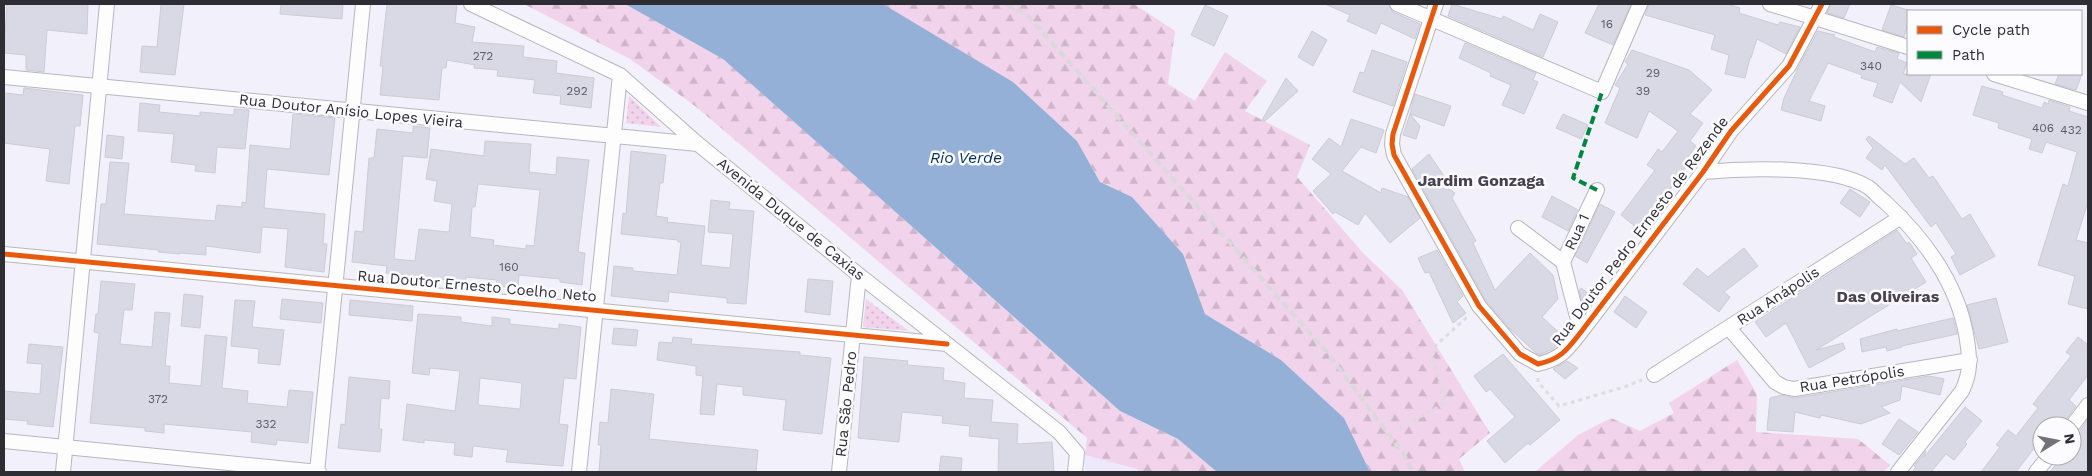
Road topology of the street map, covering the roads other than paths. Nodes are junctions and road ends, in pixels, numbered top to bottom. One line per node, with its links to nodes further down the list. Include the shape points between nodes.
1 (107, 4): 15 (street)
2 (363, 4): 17 (street)
3 (471, 4): 12 (street, Avenida Duque de Caxias)
4 (1397, 4): 10 (street)
5 (1436, 4): 10 (street)
6 (1640, 4): 10 (street, via 1602,92)
7 (1770, 4): 9 (street)
8 (1822, 4): 9 (street, Rua Doutor Pedro Ernesto de Rezende)
9 (1815, 18): 11 (street); 20 (street, Rua Doutor Pedro Ernesto de Rezende, via 1789,66 1730,131)
10 (1430, 19): 31 (street, Rua Doutor Pedro Ernesto de Rezende, via 1393,134 1394,155 1479,306 1520,354 1538,364 1552,361 1562,356)
11 (1907, 47)
12 (620, 75): 18 (street); 19 (street, Avenida Duque de Caxias)
13 (1997, 75): 16 (street)
14 (4, 77): 15 (street, Rua Doutor Anísio Lopes Vieira)
15 (100, 86): 17 (street, Rua Doutor Anísio Lopes Vieira); 25 (street)
16 (2088, 103)
17 (353, 111): 18 (street, Rua Doutor Anísio Lopes Vieira); 28 (street)
18 (614, 136): 19 (street, Rua Doutor Anísio Lopes Vieira); 29 (street)
19 (698, 144): 27 (street, Avenida Duque de Caxias)
20 (1703, 172): 22 (street, via 1756,168 1844,178 1868,187); 31 (street, Rua Doutor Pedro Ernesto de Rezende)
21 (1597, 190): 26 (street, Rua 1)
22 (1901, 217): 30 (street, Rua Anápolis); 34 (street, via 1941,267 1955,293 1964,321)
23 (1518, 228): 26 (street)
24 (4, 254): 25 (street, Rua Doutor Ernesto Coelho Neto)
25 (83, 261): 28 (street, Rua Doutor Ernesto Coelho Neto); 39 (street)
26 (1563, 262): 31 (street, Rua 1)
27 (859, 275): 32 (street, Rua São Pedro); 33 (street, Avenida Duque de Caxias)
28 (336, 286): 29 (street, Rua Doutor Ernesto Coelho Neto); 41 (street)
29 (596, 310): 32 (street, Rua Doutor Ernesto Coelho Neto); 42 (street)
30 (1730, 328): 34 (street, Rua Petrópolis, via 1775,382 1794,389); 35 (street, Rua Anápolis)
31 (1582, 332)
32 (853, 335): 33 (street, Rua Doutor Ernesto Coelho Neto); 43 (street, Rua São Pedro)
33 (947, 344): 44 (street, Avenida Duque de Caxias, via 1059,432 1076,453)
34 (1970, 360): 45 (street, via 1968,378 1962,391)
35 (1654, 375)
36 (2088, 405): 37 (street)
37 (2080, 416)
38 (4, 441): 39 (street)
39 (65, 447): 40 (street); 41 (street)
40 (63, 472)
41 (318, 472)
42 (580, 472)
43 (839, 472)
44 (1075, 472)
45 (1898, 472)

